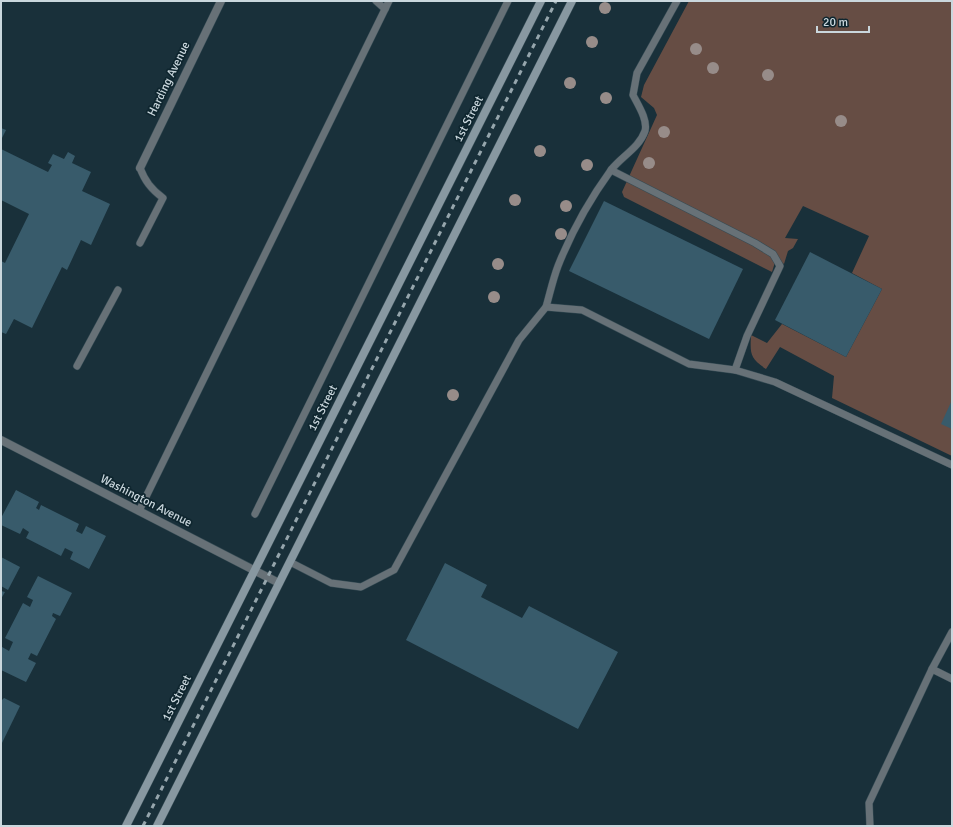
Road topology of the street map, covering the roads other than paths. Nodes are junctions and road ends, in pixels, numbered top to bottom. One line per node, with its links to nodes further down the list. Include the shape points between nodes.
1 (220, 1): 9 (street, Harding Avenue)
2 (376, 1): 8 (lane)
3 (389, 1): 8 (lane)
4 (508, 1): 19 (lane)
5 (541, 1): 21 (main road, 1st Street)
6 (572, 1): 20 (main road)
7 (677, 1): 10 (lane, via 637,73 632,95 642,113 645,130 637,146 621,158)
8 (385, 9): 18 (lane)
9 (140, 168): 11 (lane, via 152,190 163,198)
10 (611, 170): 13 (lane, via 569,240 557,267); 15 (lane, via 755,242 773,254 780,266)
11 (140, 243)
12 (118, 290): 14 (lane)
13 (546, 306): 15 (lane, via 582,310 688,364); 20 (lane, via 519,340 394,570 361,586 331,583)
14 (77, 366)
15 (734, 370): 17 (lane, via 775,382)
16 (1, 441): 18 (street, Washington Avenue)
17 (952, 466)
18 (139, 511): 21 (street, Washington Avenue)
19 (255, 514)
20 (290, 562): 22 (main road)
21 (255, 571): 22 (street, Washington Avenue); 26 (main road, 1st Street)
22 (279, 583): 27 (main road)
23 (952, 632): 24 (lane)
24 (932, 669): 25 (lane); 28 (lane, via 869,803)
25 (952, 679)
26 (126, 826)
27 (157, 826)
28 (870, 826)

